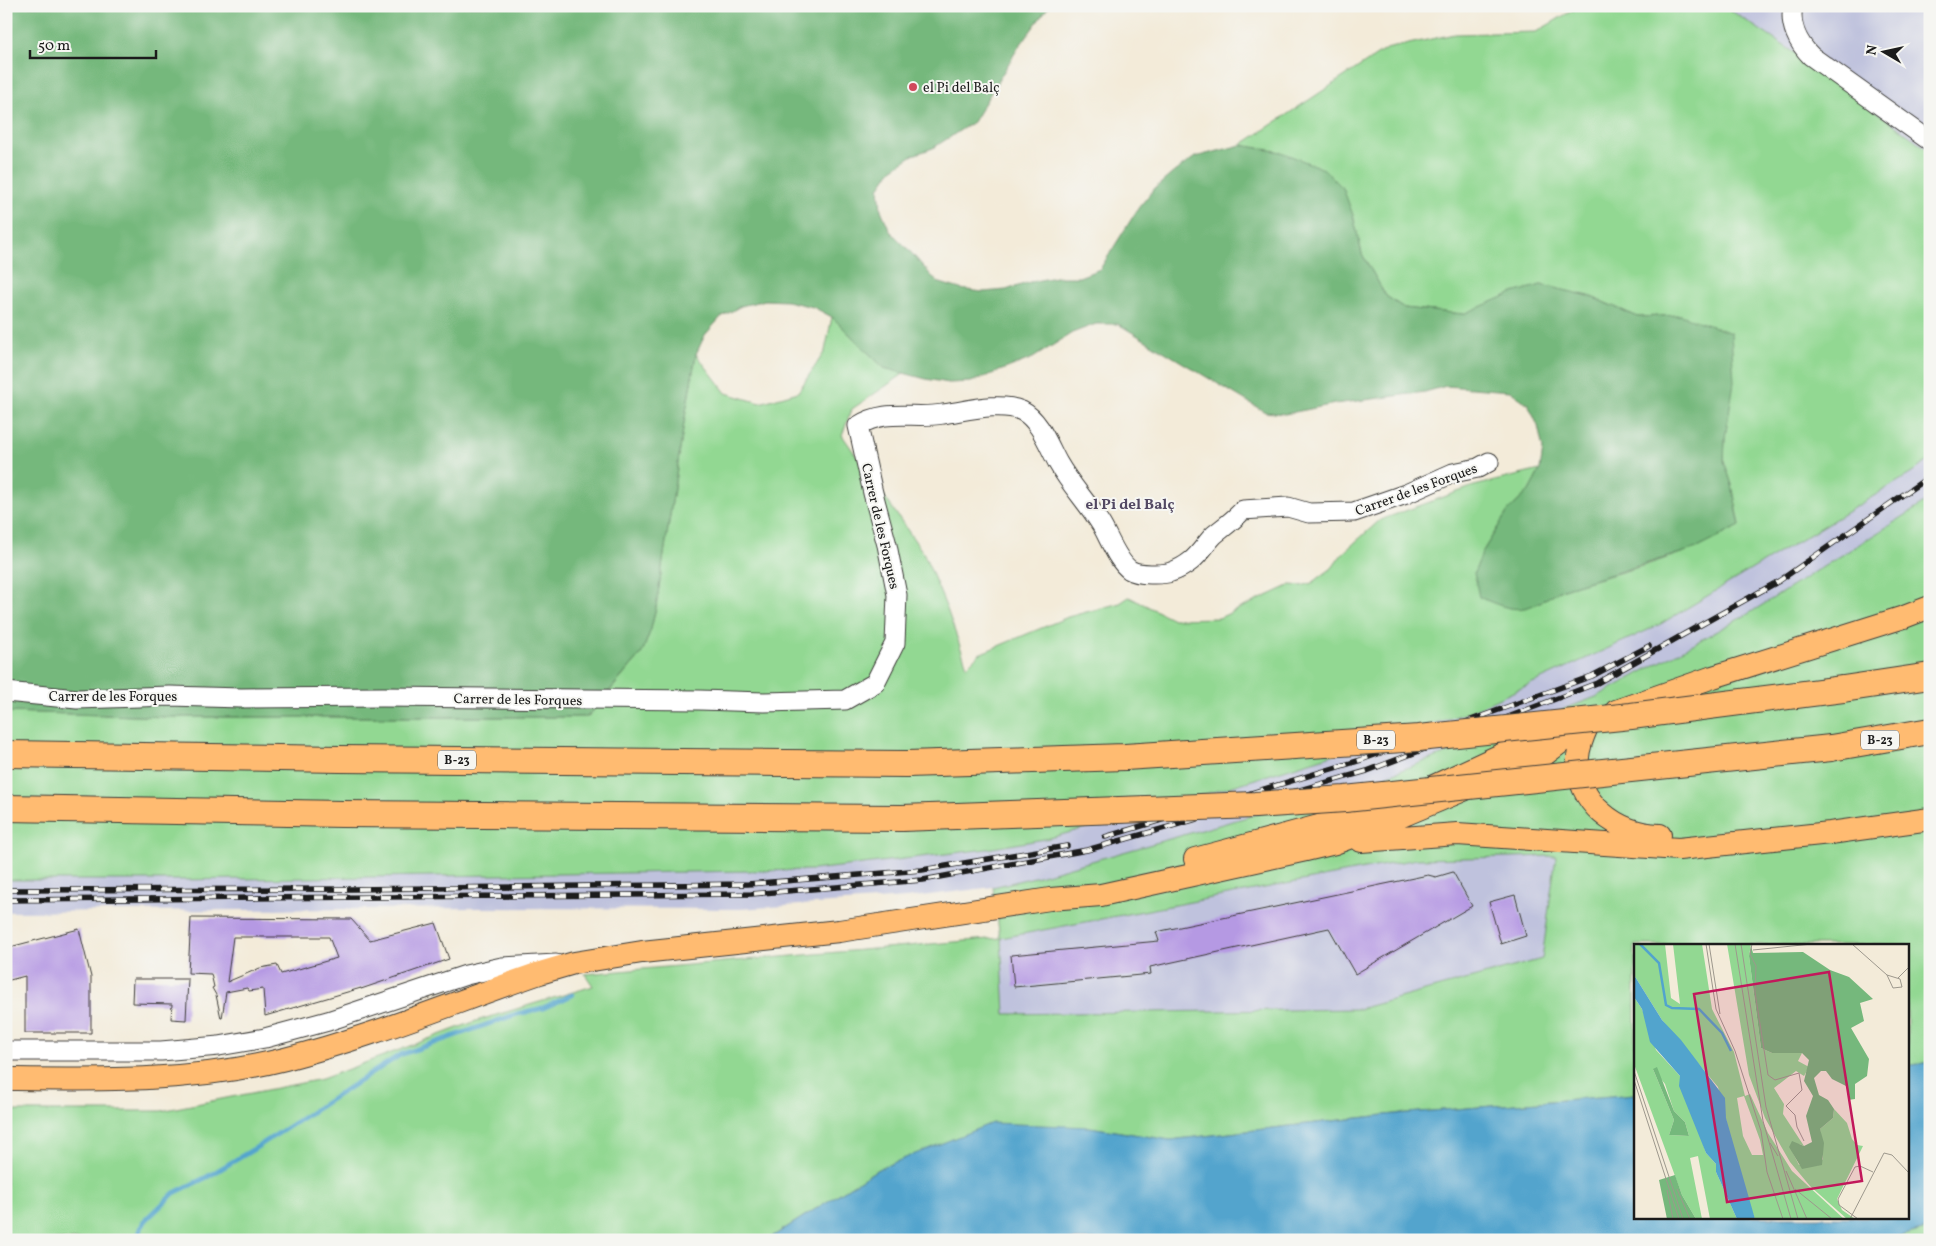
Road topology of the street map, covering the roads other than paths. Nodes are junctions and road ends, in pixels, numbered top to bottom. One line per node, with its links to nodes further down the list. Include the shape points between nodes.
1 (1793, 6): 2 (street, via 1794,30 1811,56)
2 (1930, 141)
3 (1488, 462): 6 (street, Carrer de les Forques, via 1354,512 1309,513 1288,507 1243,510 1191,561 1171,572 1148,574 1131,571 1114,551 1102,525 1059,466 1029,415 1010,407 941,415 892,414 870,418 858,426 897,595 895,643 875,683 845,700 170,696 77,699)
4 (1925, 606): 7 (main road)
5 (1930, 676): 9 (highway, B-23, bridge, via 1630,716 1419,738 1125,757 907,764)
6 (6, 692)
7 (1590, 720): 12 (main road, via 1579,748 1579,777 1585,794 1608,819 1632,831 1654,835); 13 (main road, via 1540,758); 14 (main road, via 1530,742 1423,792 1345,819)
8 (1930, 731): 10 (highway, B-23, bridge, via 1831,748 1345,799 1255,805 902,818)
9 (6, 754)
10 (6, 808)
11 (1930, 819): 12 (main road)
12 (1753, 840): 13 (main road, via 1679,849 1458,834)
13 (1335, 843): 14 (main road, via 1100,895)
14 (1050, 899): 15 (main road, via 849,930 642,952)
15 (574, 963): 16 (street, via 502,967 419,990 328,1021 219,1046 161,1051); 17 (main road, via 284,1060 166,1078)
16 (6, 1051)
17 (6, 1079)

